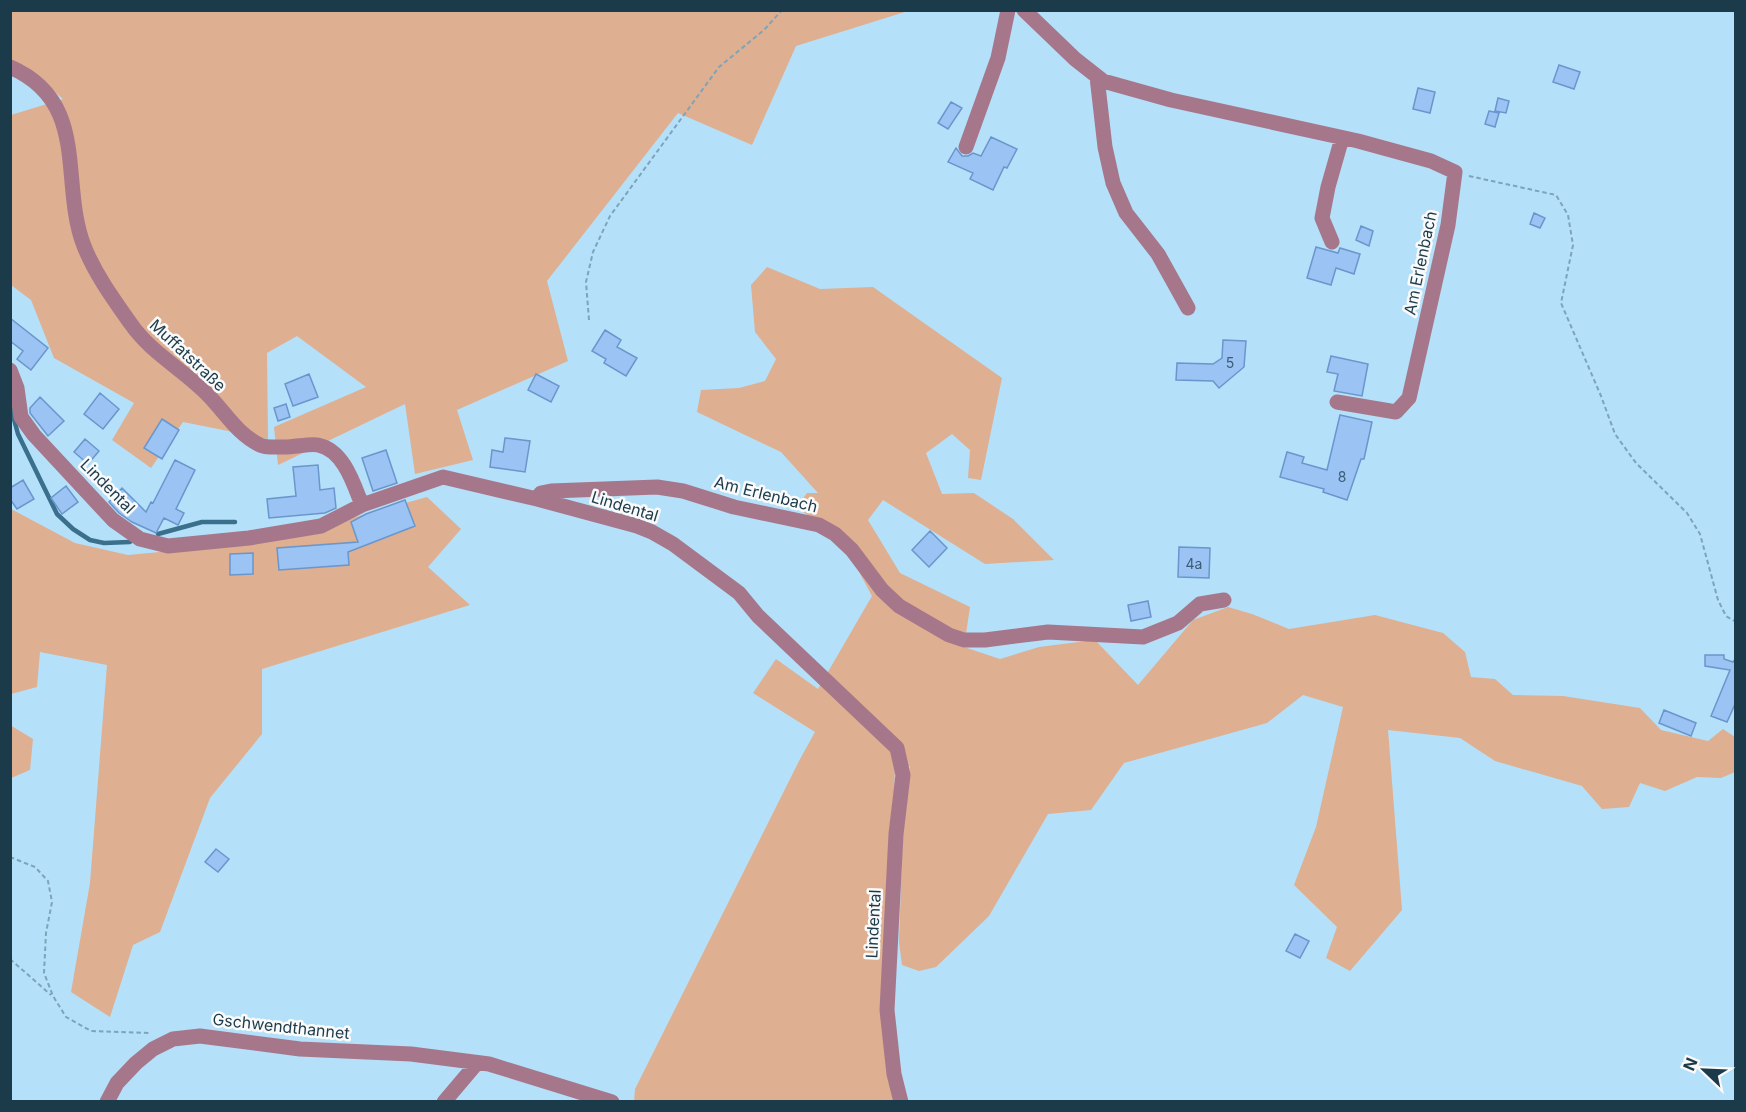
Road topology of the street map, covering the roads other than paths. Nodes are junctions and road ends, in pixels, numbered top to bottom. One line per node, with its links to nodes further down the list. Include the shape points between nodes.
1 (1008, 10): 6 (street, via 998,58)
2 (1024, 10): 4 (street)
3 (10, 67): 12 (street, Muffatstraße, via 34,80 51,97 65,125 84,246 109,294 134,329 207,394 242,434 262,446 293,448 318,444 334,453 350,475)
4 (1097, 77): 5 (street, via 1172,100); 8 (street, via 1113,183 1126,213 1158,254)
5 (1342, 138): 7 (street, via 1322,218); 10 (street, Am Erlenbach, via 1431,161 1455,172 1448,225 1409,398 1396,412)
6 (966, 147)
7 (1332, 242)
8 (1188, 308)
9 (10, 370): 12 (street, Lindental, via 21,417 34,435 113,520 140,540 168,546 249,538 321,526)
10 (1337, 402)
11 (537, 499): 12 (street, Lindental, via 443,477); 13 (street, Am Erlenbach, via 541,493 551,491 657,487 819,525 852,550 899,606 964,640 1048,632 1143,638 1178,623 1200,604); 18 (street, Lindental, via 637,526 673,544 739,593 758,616 897,748 903,775 887,1010)
12 (362, 505)
13 (1224, 600)
14 (477, 1063): 15 (street, Gschwendthannet, via 411,1054 300,1049 200,1036 173,1039 153,1049 117,1083); 16 (street); 17 (street, Gschwendthannet)
15 (107, 1101)
16 (444, 1101)
17 (612, 1101)
18 (901, 1101)

